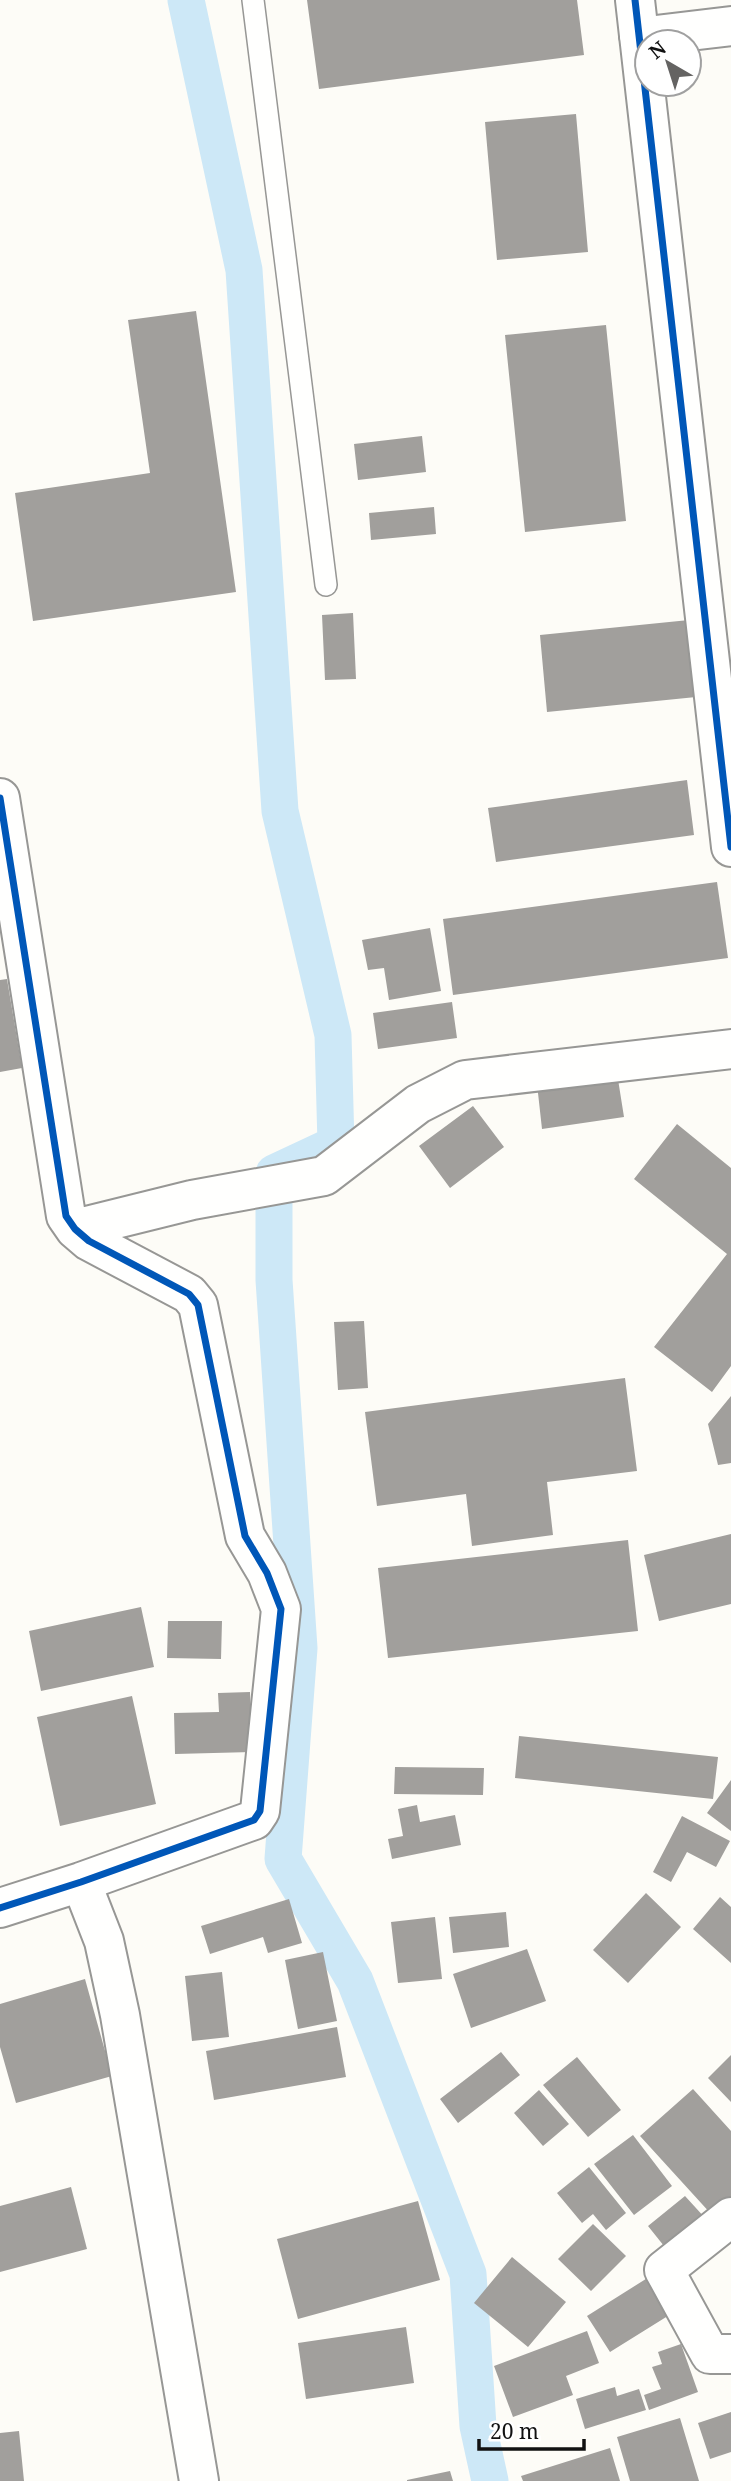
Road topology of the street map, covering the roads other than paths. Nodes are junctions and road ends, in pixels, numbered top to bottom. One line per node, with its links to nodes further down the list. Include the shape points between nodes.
1 (253, 0): 4 (lane)
2 (637, 18): 3 (street); 6 (street)
3 (731, 26)
4 (327, 585)
5 (0, 799): 8 (street, via 66,1216)
6 (731, 847)
7 (731, 1049): 8 (street, via 465,1080 418,1104 324,1176 192,1200)
8 (75, 1229): 9 (street, via 189,1294 198,1305 245,1536 281,1609 260,1811 254,1820)
9 (81, 1882): 10 (street); 13 (street, via 104,1941 120,2015)
10 (0, 1908)
11 (731, 2217): 12 (street, via 664,2270 710,2354)
12 (731, 2354)
13 (199, 2481)

